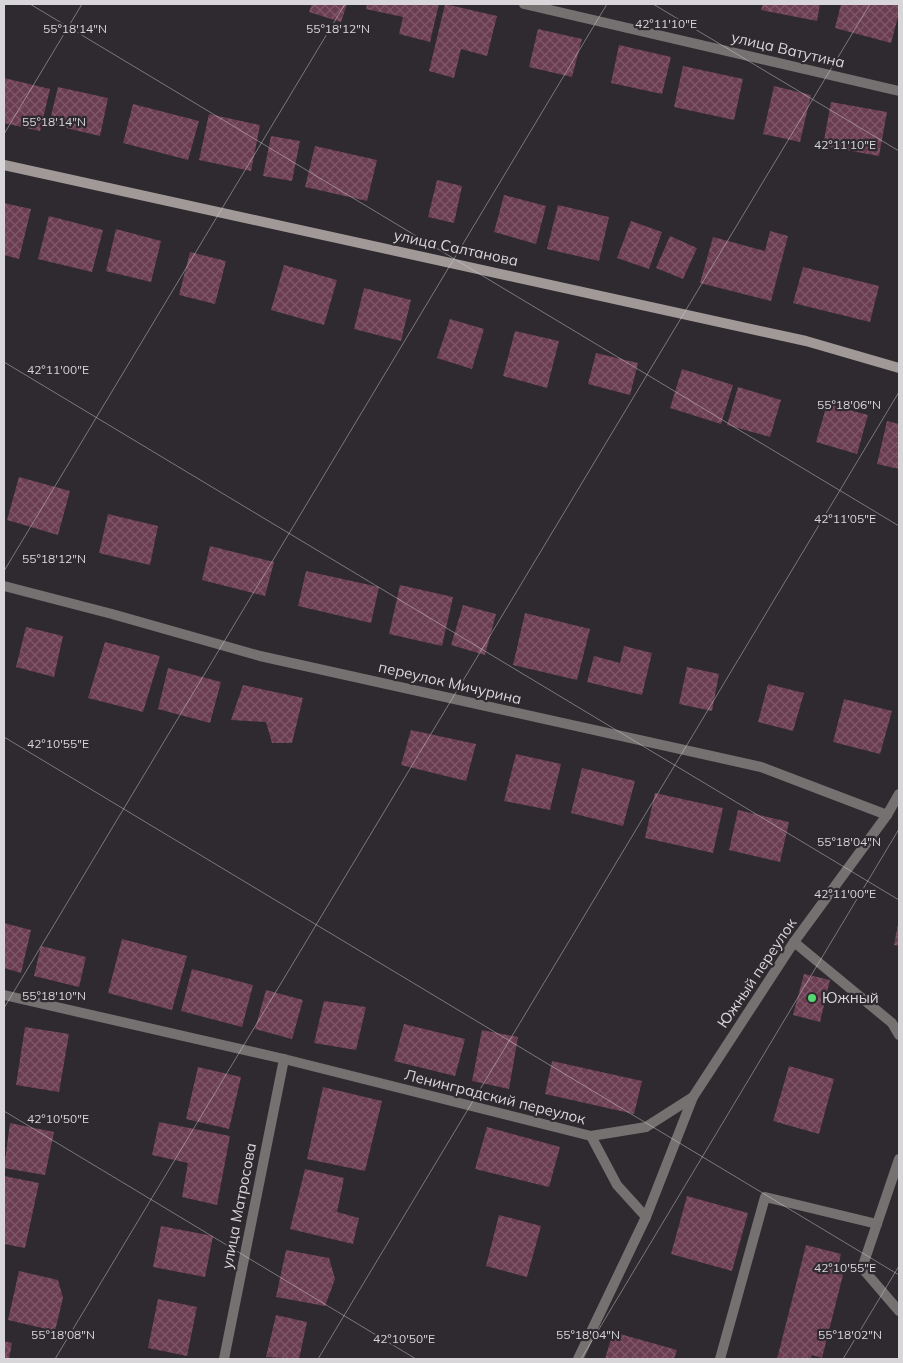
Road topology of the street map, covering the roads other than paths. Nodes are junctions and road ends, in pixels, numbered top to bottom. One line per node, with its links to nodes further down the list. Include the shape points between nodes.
1 (524, 4): 2 (street, улица Ватутина)
2 (899, 91)
3 (4, 164): 4 (main road, улица Салтанова, via 806,341)
4 (899, 368)
5 (4, 586): 7 (street, переулок Мичурина, via 260,656 761,767)
6 (899, 794): 7 (street, Южный переулок)
7 (887, 815): 8 (street, Южный переулок)
8 (794, 942): 10 (street, via 892,1023); 12 (street, Южный переулок)
9 (4, 995): 11 (street, Ленинградский переулок)
10 (899, 1035)
11 (284, 1059): 13 (street, Ленинградский переулок); 18 (street, улица Матросова)
12 (693, 1097): 13 (street, Ленинградский переулок, via 646,1128); 15 (street)
13 (591, 1136): 15 (street, via 617,1185)
14 (899, 1159): 16 (street)
15 (646, 1217): 19 (street)
16 (877, 1224): 17 (street, via 862,1268); 20 (street, via 765,1197)
17 (899, 1311)
18 (224, 1359)
19 (578, 1359)
20 (720, 1359)

